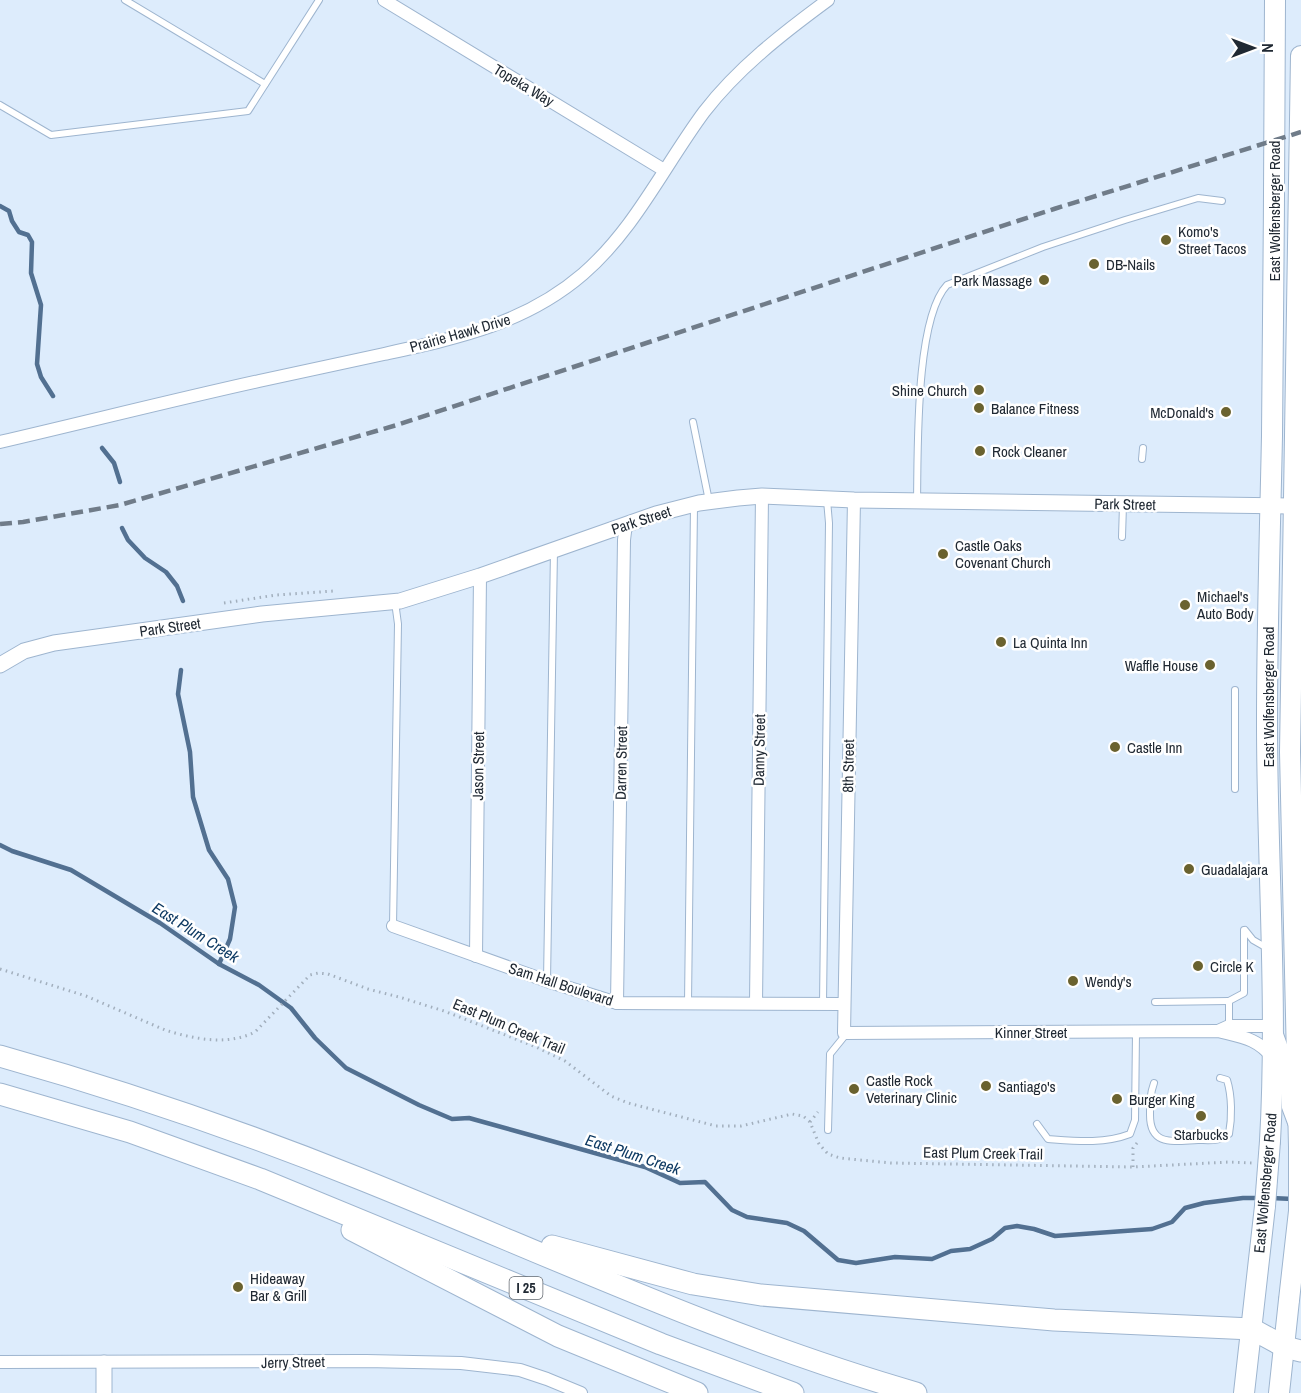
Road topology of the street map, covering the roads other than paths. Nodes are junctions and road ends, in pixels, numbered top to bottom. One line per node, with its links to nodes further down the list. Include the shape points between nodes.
1 (125, 0): 7 (lane)
2 (320, 0): 7 (lane)
3 (384, 0): 9 (street, Topeka Way)
4 (828, 0): 9 (street, Prairie Hawk Drive, via 734,78)
5 (1275, 0): 21 (main road, East Wolfensberger Road)
6 (1301, 56): 22 (main road, East Wolfensberger Road)
7 (265, 84): 8 (lane, via 248,111 51,135)
8 (0, 105)
9 (664, 170): 12 (street, Prairie Hawk Drive, via 626,228 598,260 566,288 503,322 442,341)
10 (1222, 201): 18 (lane, via 1198,198 1125,220 947,285 940,292 928,327 921,382)
11 (693, 422): 19 (lane)
12 (0, 442)
13 (1143, 448): 14 (lane)
14 (1142, 459)
15 (762, 496): 16 (street, Park Street); 19 (street, Park Street); 43 (street, Danny Street)
16 (827, 499): 17 (street, Park Street); 44 (lane, via 830,524)
17 (854, 500): 18 (street, Park Street); 45 (street, 8th Street)
18 (917, 501): 20 (street, Park Street)
19 (701, 503): 23 (street, Park Street); 42 (lane)
20 (1123, 504): 21 (street, Park Street); 24 (lane)
21 (1271, 506): 22 (street, Park Street); 32 (main road, East Wolfensberger Road, via 1267,680)
22 (1297, 506): 31 (main road, East Wolfensberger Road, via 1290,752)
23 (627, 524): 25 (street, Park Street); 41 (street, Darren Street)
24 (1122, 537)
25 (554, 550): 26 (street, Park Street); 37 (lane)
26 (480, 576): 27 (street, Park Street); 36 (street, Jason Street)
27 (395, 602): 28 (street, Park Street, via 262,614 54,643 24,651); 33 (lane, via 398,624)
28 (0, 665)
29 (1235, 690): 30 (lane)
30 (1235, 789)
31 (1297, 877): 32 (street); 38 (main road, East Wolfensberger Road)
32 (1270, 878): 35 (main road, East Wolfensberger Road)
33 (393, 926): 36 (street, Sam Hall Boulevard)
34 (1301, 949): 38 (main road)
35 (1272, 951): 39 (lane, via 1244,930 1244,993); 46 (main road, East Wolfensberger Road)
36 (476, 956): 37 (street, Sam Hall Boulevard)
37 (547, 981): 41 (street, Sam Hall Boulevard)
38 (1296, 996): 57 (main road, East Wolfensberger Road)
39 (1228, 1001): 40 (lane); 47 (lane)
40 (1155, 1002)
41 (617, 1003): 42 (street, Sam Hall Boulevard)
42 (688, 1004): 43 (street, Sam Hall Boulevard)
43 (756, 1004): 44 (street, Sam Hall Boulevard)
44 (823, 1004): 45 (street, Sam Hall Boulevard)
45 (844, 1004): 49 (street, 8th Street)
46 (1274, 1026): 47 (street, Kinner Street); 51 (main road, East Wolfensberger Road); 57 (street, via 1287,1062 1288,1107)
47 (1223, 1029): 48 (street, Kinner Street); 51 (street, Kinner Street, via 1254,1041)
48 (1136, 1032): 49 (street, Kinner Street); 55 (lane, via 1135,1120 1130,1134 1114,1140 1048,1139)
49 (845, 1033): 56 (lane, via 830,1054)
50 (0, 1056): 59 (highway, I 25, via 158,1103)
51 (1274, 1059): 60 (main road, East Wolfensberger Road, bridge)
52 (1221, 1078): 53 (lane, via 1227,1080 1230,1088 1230,1127 1219,1140 1167,1141 1155,1135 1150,1127 1150,1092)
53 (1154, 1083)
54 (0, 1094): 58 (highway, I 25, via 130,1132)
55 (1036, 1124)
56 (828, 1130)
57 (1299, 1140): 61 (main road, East Wolfensberger Road, bridge, via 1299,1211 1289,1300)
58 (260, 1179): 66 (highway, via 558,1336); 67 (highway, I 25, via 662,1344)
59 (415, 1202): 60 (highway, via 597,1259 727,1290 1054,1320); 68 (highway, I 25, via 707,1321)
60 (1252, 1329): 61 (highway); 69 (main road, East Wolfensberger Road)
61 (1293, 1349): 70 (main road, East Wolfensberger Road)
62 (0, 1362): 63 (street, Jerry Street)
63 (104, 1363): 64 (street); 65 (street, Jerry Street, via 461,1363 520,1370)
64 (104, 1393)
65 (580, 1393)
66 (697, 1393)
67 (793, 1393)
68 (916, 1393)
69 (1244, 1393)
70 (1279, 1393)

